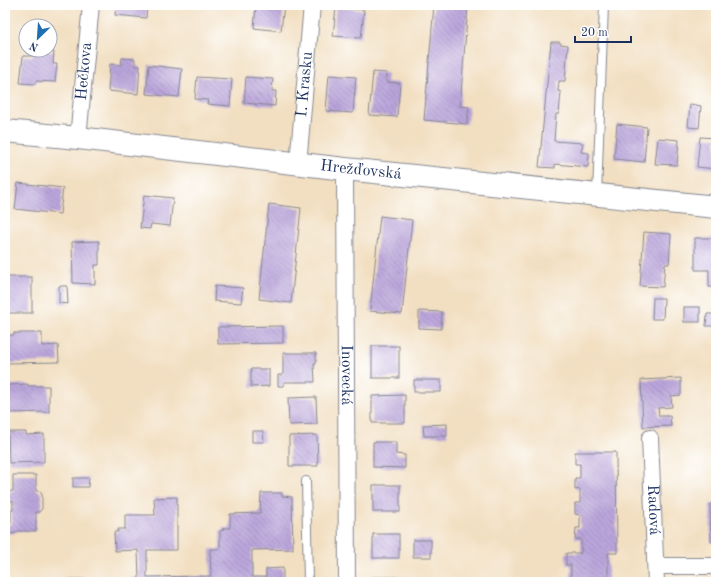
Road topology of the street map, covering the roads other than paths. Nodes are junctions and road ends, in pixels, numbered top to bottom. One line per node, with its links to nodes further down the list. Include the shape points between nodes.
1 (91, 5): 5 (street, Hečkova)
2 (312, 5): 6 (street, I. Krasku)
3 (604, 5): 8 (lane)
4 (5, 131): 5 (street, Hrežďovská)
5 (78, 138): 6 (street, Hrežďovská)
6 (298, 164): 7 (street, Hrežďovská)
7 (345, 169): 8 (street, Hrežďovská); 15 (street, Inovecká)
8 (597, 196): 9 (street, Hrežďovská)
9 (716, 207)
10 (650, 438): 13 (street, Radová)
11 (306, 481): 14 (lane)
12 (716, 566): 13 (street)
13 (656, 574)
14 (308, 582)
15 (347, 582)

